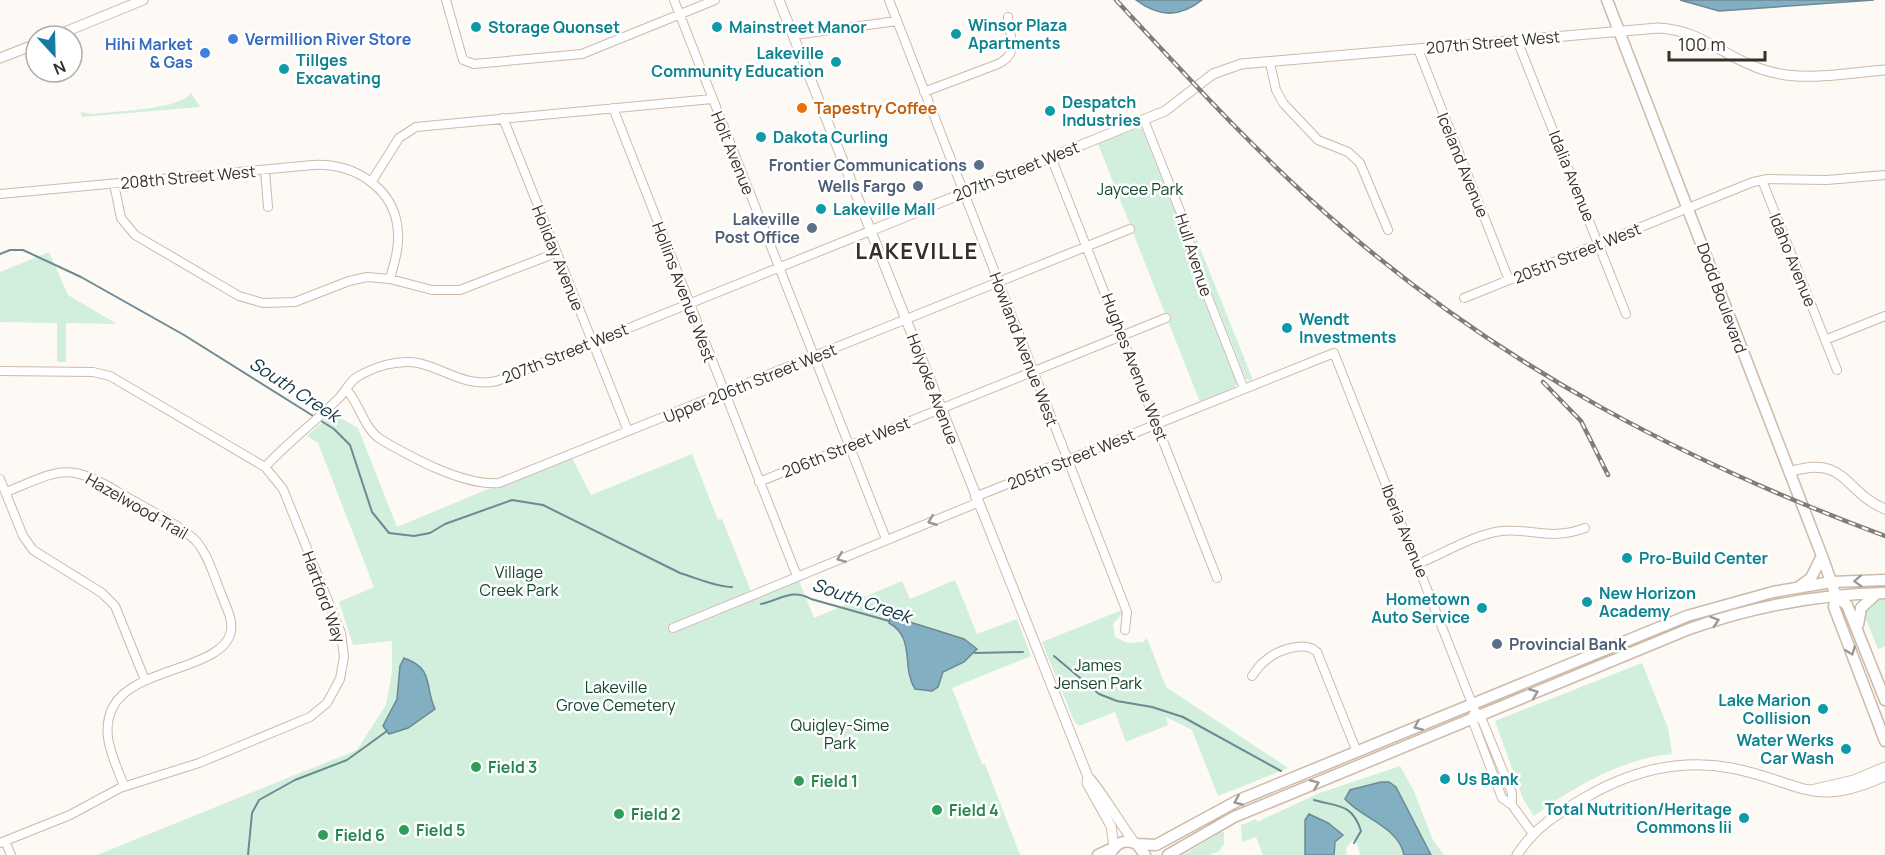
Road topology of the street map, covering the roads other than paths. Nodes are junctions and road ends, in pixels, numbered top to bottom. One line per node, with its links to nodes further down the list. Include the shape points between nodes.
1 (143, 0): 11 (street)
2 (446, 0): 8 (street, via 465,63 582,54)
3 (674, 0): 8 (street, Holt Avenue)
4 (716, 0): 8 (street)
5 (780, 0): 13 (street, Holyoke Avenue)
6 (889, 0): 10 (street, Howland Avenue West)
7 (1607, 0): 12 (main road, Dodd Boulevard)
8 (680, 14): 21 (street, Holt Avenue)
9 (1008, 17): 20 (street, via 1013,47 1006,60)
10 (897, 21): 13 (street); 20 (street, Howland Avenue West)
11 (84, 24)
12 (1619, 30): 14 (street, 207th Street West); 19 (street, 207th Street West, via 1684,31 1751,65 1786,75); 34 (main road, Dodd Boulevard)
13 (794, 36): 37 (street, Holyoke Avenue)
14 (1517, 40): 16 (street, 207th Street West); 38 (street, Idalia Avenue)
15 (24, 49): 17 (street)
16 (1418, 49): 18 (street, 207th Street West); 43 (street, Iceland Avenue)
17 (0, 58)
18 (1269, 63): 24 (street, 207th Street West, via 1235,65 1218,71 1177,104); 36 (street, via 1283,103 1318,140 1348,152 1360,163)
19 (1885, 69)
20 (924, 92): 31 (street, Howland Avenue West)
21 (712, 99): 22 (street); 41 (street, Holt Avenue)
22 (613, 108): 23 (street); 46 (street, Hollins Avenue West)
23 (503, 118): 29 (street, via 408,130); 40 (street, Holiday Avenue)
24 (1144, 120): 25 (street, 207th Street West); 60 (street, Hull Avenue)
25 (1051, 157): 31 (street, 207th Street West); 39 (street, Hughes Avenue West)
26 (265, 170): 29 (street, 208th Street West, via 330,165 351,170); 30 (street, 208th Street West); 33 (street)
27 (1885, 175): 28 (street, via 1814,181)
28 (1762, 180): 34 (street, 205th Street West); 52 (street, Idaho Avenue)
29 (372, 182): 42 (street, 208th Street West, via 390,206 398,226 398,247)
30 (114, 183): 32 (street, 208th Street West); 42 (street, via 121,218 135,235 244,298 269,304 288,303 356,279)
31 (963, 193): 37 (street, 207th Street West); 44 (street, Howland Avenue West)
32 (0, 194)
33 (268, 207)
34 (1689, 208): 38 (street, 205th Street West); 68 (main road, Dodd Boulevard)
35 (1130, 229): 39 (street, Upper 206th Street West)
36 (1388, 230)
37 (870, 231): 41 (street, 207th Street West); 50 (street, Holyoke Avenue)
38 (1599, 244): 43 (street, 205th Street West); 47 (street, Idalia Avenue)
39 (1087, 247): 44 (street, Upper 206th Street West); 51 (street, Hughes Avenue West)
40 (556, 253): 42 (street, via 460,290 432,290); 53 (street, Holiday Avenue)
41 (778, 267): 46 (street, 207th Street West); 55 (street, Holt Avenue)
42 (390, 279)
43 (1509, 280): 45 (street, 205th Street West)
44 (998, 283): 50 (street, Upper 206th Street West); 58 (street, Howland Avenue West)
45 (1464, 298)
46 (688, 303): 53 (street, 207th Street West); 61 (street, Hollins Avenue West)
47 (1626, 314)
48 (1885, 316): 52 (street)
49 (1166, 318): 51 (street, 206th Street West)
50 (905, 320): 55 (street, Upper 206th Street West); 62 (street, Holyoke Avenue)
51 (1122, 336): 58 (street, 206th Street West); 63 (street, Hughes Avenue West)
52 (1825, 340): 56 (street, Idaho Avenue)
53 (592, 343): 59 (street, 207th Street West, via 491,382 463,381 428,366 400,362 360,375); 64 (street, Holiday Avenue)
54 (1334, 353): 60 (street, 205th Street West); 77 (street, Iberia Avenue)
55 (814, 357): 61 (street, Upper 206th Street West); 65 (street, Holt Avenue)
56 (1837, 370)
57 (0, 371): 67 (street, Hartford Way, via 93,372 110,376)
58 (1033, 372): 62 (street, 206th Street West); 66 (street, Howland Avenue West)
59 (346, 389): 64 (street, Upper 206th Street West, via 357,401 371,432 384,441 462,478 485,484 514,479); 67 (street, 207th Street West)
60 (1244, 389): 63 (street, 205th Street West)
61 (724, 394): 64 (street, Upper 206th Street West); 70 (street, Hollins Avenue West)
62 (941, 409): 65 (street, 206th Street West); 72 (street, Holyoke Avenue)
63 (1157, 425): 66 (street, 205th Street West); 79 (street, Hughes Avenue West)
64 (628, 431)
65 (849, 447): 70 (street, 206th Street West); 75 (street, Holt Avenue)
66 (1067, 460): 72 (street, 205th Street West); 86 (street, Howland Avenue West, via 1127,612)
67 (264, 467): 99 (street, Hartford Way, via 283,489 341,633 344,659 338,686 321,708 301,722 198,763)
68 (1789, 472): 73 (street, via 1808,466 1830,468); 76 (main road, Dodd Boulevard)
69 (0, 479): 71 (street)
70 (759, 482): 78 (street, Hollins Avenue West)
71 (6, 492): 89 (street, via 22,535 33,550 112,602); 89 (street, Hazelwood Trail, via 51,474 82,474 198,544 230,617 229,636 221,648)
72 (976, 500): 75 (street, 205th Street West, one-way to 75); 98 (street, Holyoke Avenue)
73 (1885, 509)
74 (1585, 528): 77 (street, via 1550,536 1498,532)
75 (886, 539): 78 (street, 205th Street West, one-way to 78)
76 (1822, 556): 81 (main road, Dodd Boulevard); 82 (main road, via 1811,578)
77 (1418, 564): 91 (street, Iberia Avenue)
78 (797, 576): 85 (street, 205th Street West)
79 (1217, 578)
80 (1885, 580): 81 (main road, one-way to 81)
81 (1831, 582): 82 (main road); 84 (main road, Dodd Boulevard)
82 (1797, 587): 91 (main road, via 1687,616)
83 (1882, 593): 84 (main road); 87 (main road, via 1860,608)
84 (1836, 596): 87 (main road, Dodd Boulevard, via 1847,605); 91 (main road, one-way to 84, via 1707,623 1762,608); 92 (main road, Dodd Boulevard, one-way to 92, via 1834,607)
85 (673, 627)
86 (1125, 630)
87 (1860, 638): 90 (main road, Dodd Boulevard)
88 (1252, 675): 95 (street, via 1265,660 1301,645 1310,646 1317,652)
89 (146, 680): 99 (street, Hazelwood Trail, via 122,694 108,722 109,743)
90 (1885, 700)
91 (1475, 712): 95 (main road, one-way to 95); 101 (street, Iberia Avenue, via 1512,793 1512,806); 108 (main road, one-way to 91, via 1234,817)
92 (1875, 714): 93 (main road); 94 (main road, Dodd Boulevard)
93 (1885, 727)
94 (1885, 741)
95 (1357, 752): 103 (main road, one-way to 103, via 1221,808 1156,845)
96 (1885, 766): 100 (street, via 1854,780)
97 (1885, 776): 100 (street, via 1841,792 1822,794)
98 (1088, 777): 103 (street, Holyoke Avenue, via 1094,780 1104,802); 104 (street, Holyoke Avenue, via 1089,788 1112,829)
99 (124, 786): 102 (street, Hartford Way, via 70,815)
100 (1811, 790): 101 (street, via 1718,765 1663,767 1605,786 1550,819)
101 (1533, 834): 109 (street)
102 (3, 842): 105 (street)
103 (1136, 843): 104 (main road, via 1122,842); 107 (main road)
104 (1113, 850): 106 (main road)
105 (11, 855)
106 (1098, 855)
107 (1145, 855)
108 (1168, 855)
109 (1517, 855)

